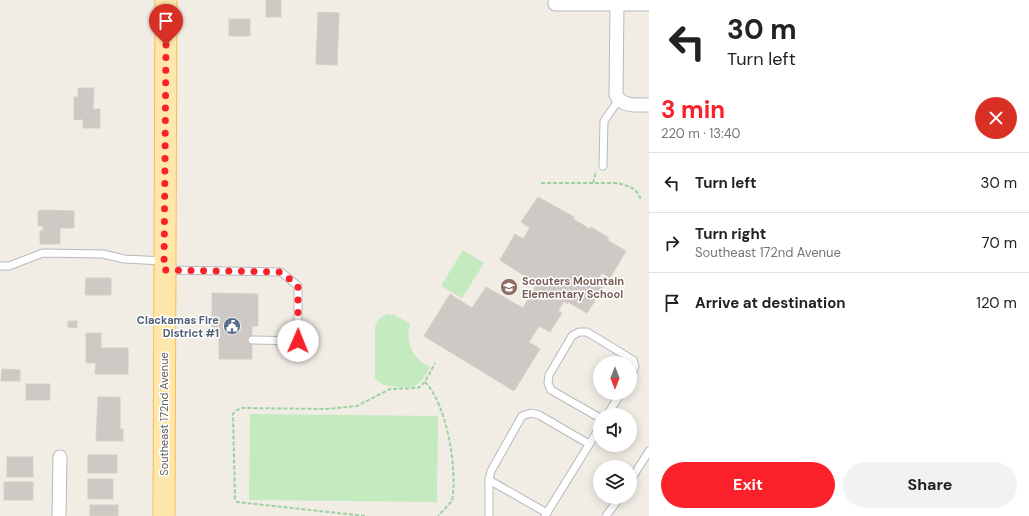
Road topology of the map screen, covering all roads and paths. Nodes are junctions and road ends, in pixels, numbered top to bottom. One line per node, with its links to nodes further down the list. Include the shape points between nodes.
1 (166, 0): 10 (main road, Southeast 172nd Avenue)
2 (555, 2): 3 (street)
3 (617, 4): 4 (street); 5 (street, via 615,88)
4 (649, 4)
5 (618, 101): 6 (street); 7 (lane, via 604,121)
6 (649, 105)
7 (603, 166)
8 (541, 183): 9 (path, via 622,184 634,189)
9 (641, 200)
10 (164, 265): 11 (lane, via 103,254 43,253 9,266); 12 (lane, via 281,272 298,286 298,341); 26 (main road, Southeast 172nd Avenue)
11 (0, 266)
12 (252, 340)
13 (626, 356): 16 (lane, via 587,332 579,332 572,336 549,375 548,383 551,390)
14 (435, 363): 15 (path)
15 (425, 382): 27 (path, via 414,389 390,389 357,406 327,409 242,408 234,414 237,502); 28 (path, via 445,418 453,463 452,501)
16 (593, 414)
17 (593, 438): 18 (lane)
18 (589, 444): 22 (lane, via 539,415 530,413 522,416 491,471); 24 (lane)
19 (649, 451): 21 (lane)
20 (60, 457): 25 (street)
21 (637, 470)
22 (489, 480): 24 (lane); 29 (lane)
23 (615, 504): 30 (lane)
24 (546, 514)
25 (59, 516)
26 (164, 516)
27 (365, 516)
28 (438, 516)
29 (489, 516)
30 (606, 516)

